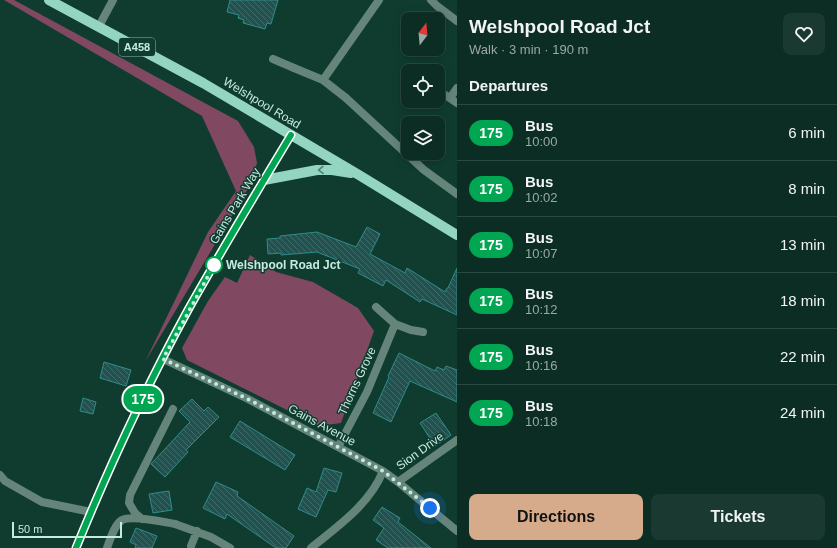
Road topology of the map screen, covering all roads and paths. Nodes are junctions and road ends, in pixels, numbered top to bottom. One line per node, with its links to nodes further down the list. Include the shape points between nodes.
1 (49, 0): 6 (main road, Welshpool Road / A458)
2 (113, 0): 6 (street)
3 (378, 0): 8 (street)
4 (431, 0): 5 (street)
5 (457, 21)
6 (99, 26): 12 (main road, Welshpool Road / A458)
7 (273, 59): 8 (street)
8 (323, 80): 15 (street, via 424,170)
9 (457, 88): 11 (street)
10 (445, 94): 11 (street)
11 (454, 100)
12 (291, 135): 13 (main road, Welshpool Road / A458); 14 (street, Gains Park Way)
13 (359, 175): 14 (main road, one-way to 14, via 317,170); 16 (main road, Welshpool Road / A458)
14 (264, 180): 20 (street, Gains Park Way)
15 (457, 194)
16 (457, 235)
17 (376, 308): 18 (street)
18 (395, 324): 19 (street); 23 (street, Thorns Grove, via 367,392)
19 (423, 332)
20 (163, 359): 23 (street, Gains Avenue, via 246,398); 27 (street, Gains Park Way)
21 (173, 409): 28 (street, via 130,495 129,503)
22 (457, 440): 26 (street, Sion Drive)
23 (338, 447): 24 (street, Gains Avenue)
24 (383, 471): 26 (street, Gains Avenue); 35 (street, via 364,502)
25 (0, 475): 27 (street, via 42,502)
26 (398, 482): 30 (street, Gains Avenue)
27 (91, 512): 32 (street, Gains Park Way)
28 (142, 519): 29 (street, via 159,520); 33 (street, via 128,518 121,521)
29 (197, 531): 31 (street); 34 (street)
30 (457, 531)
31 (191, 546)
32 (76, 548)
33 (107, 548)
34 (230, 548)
35 (311, 548)

